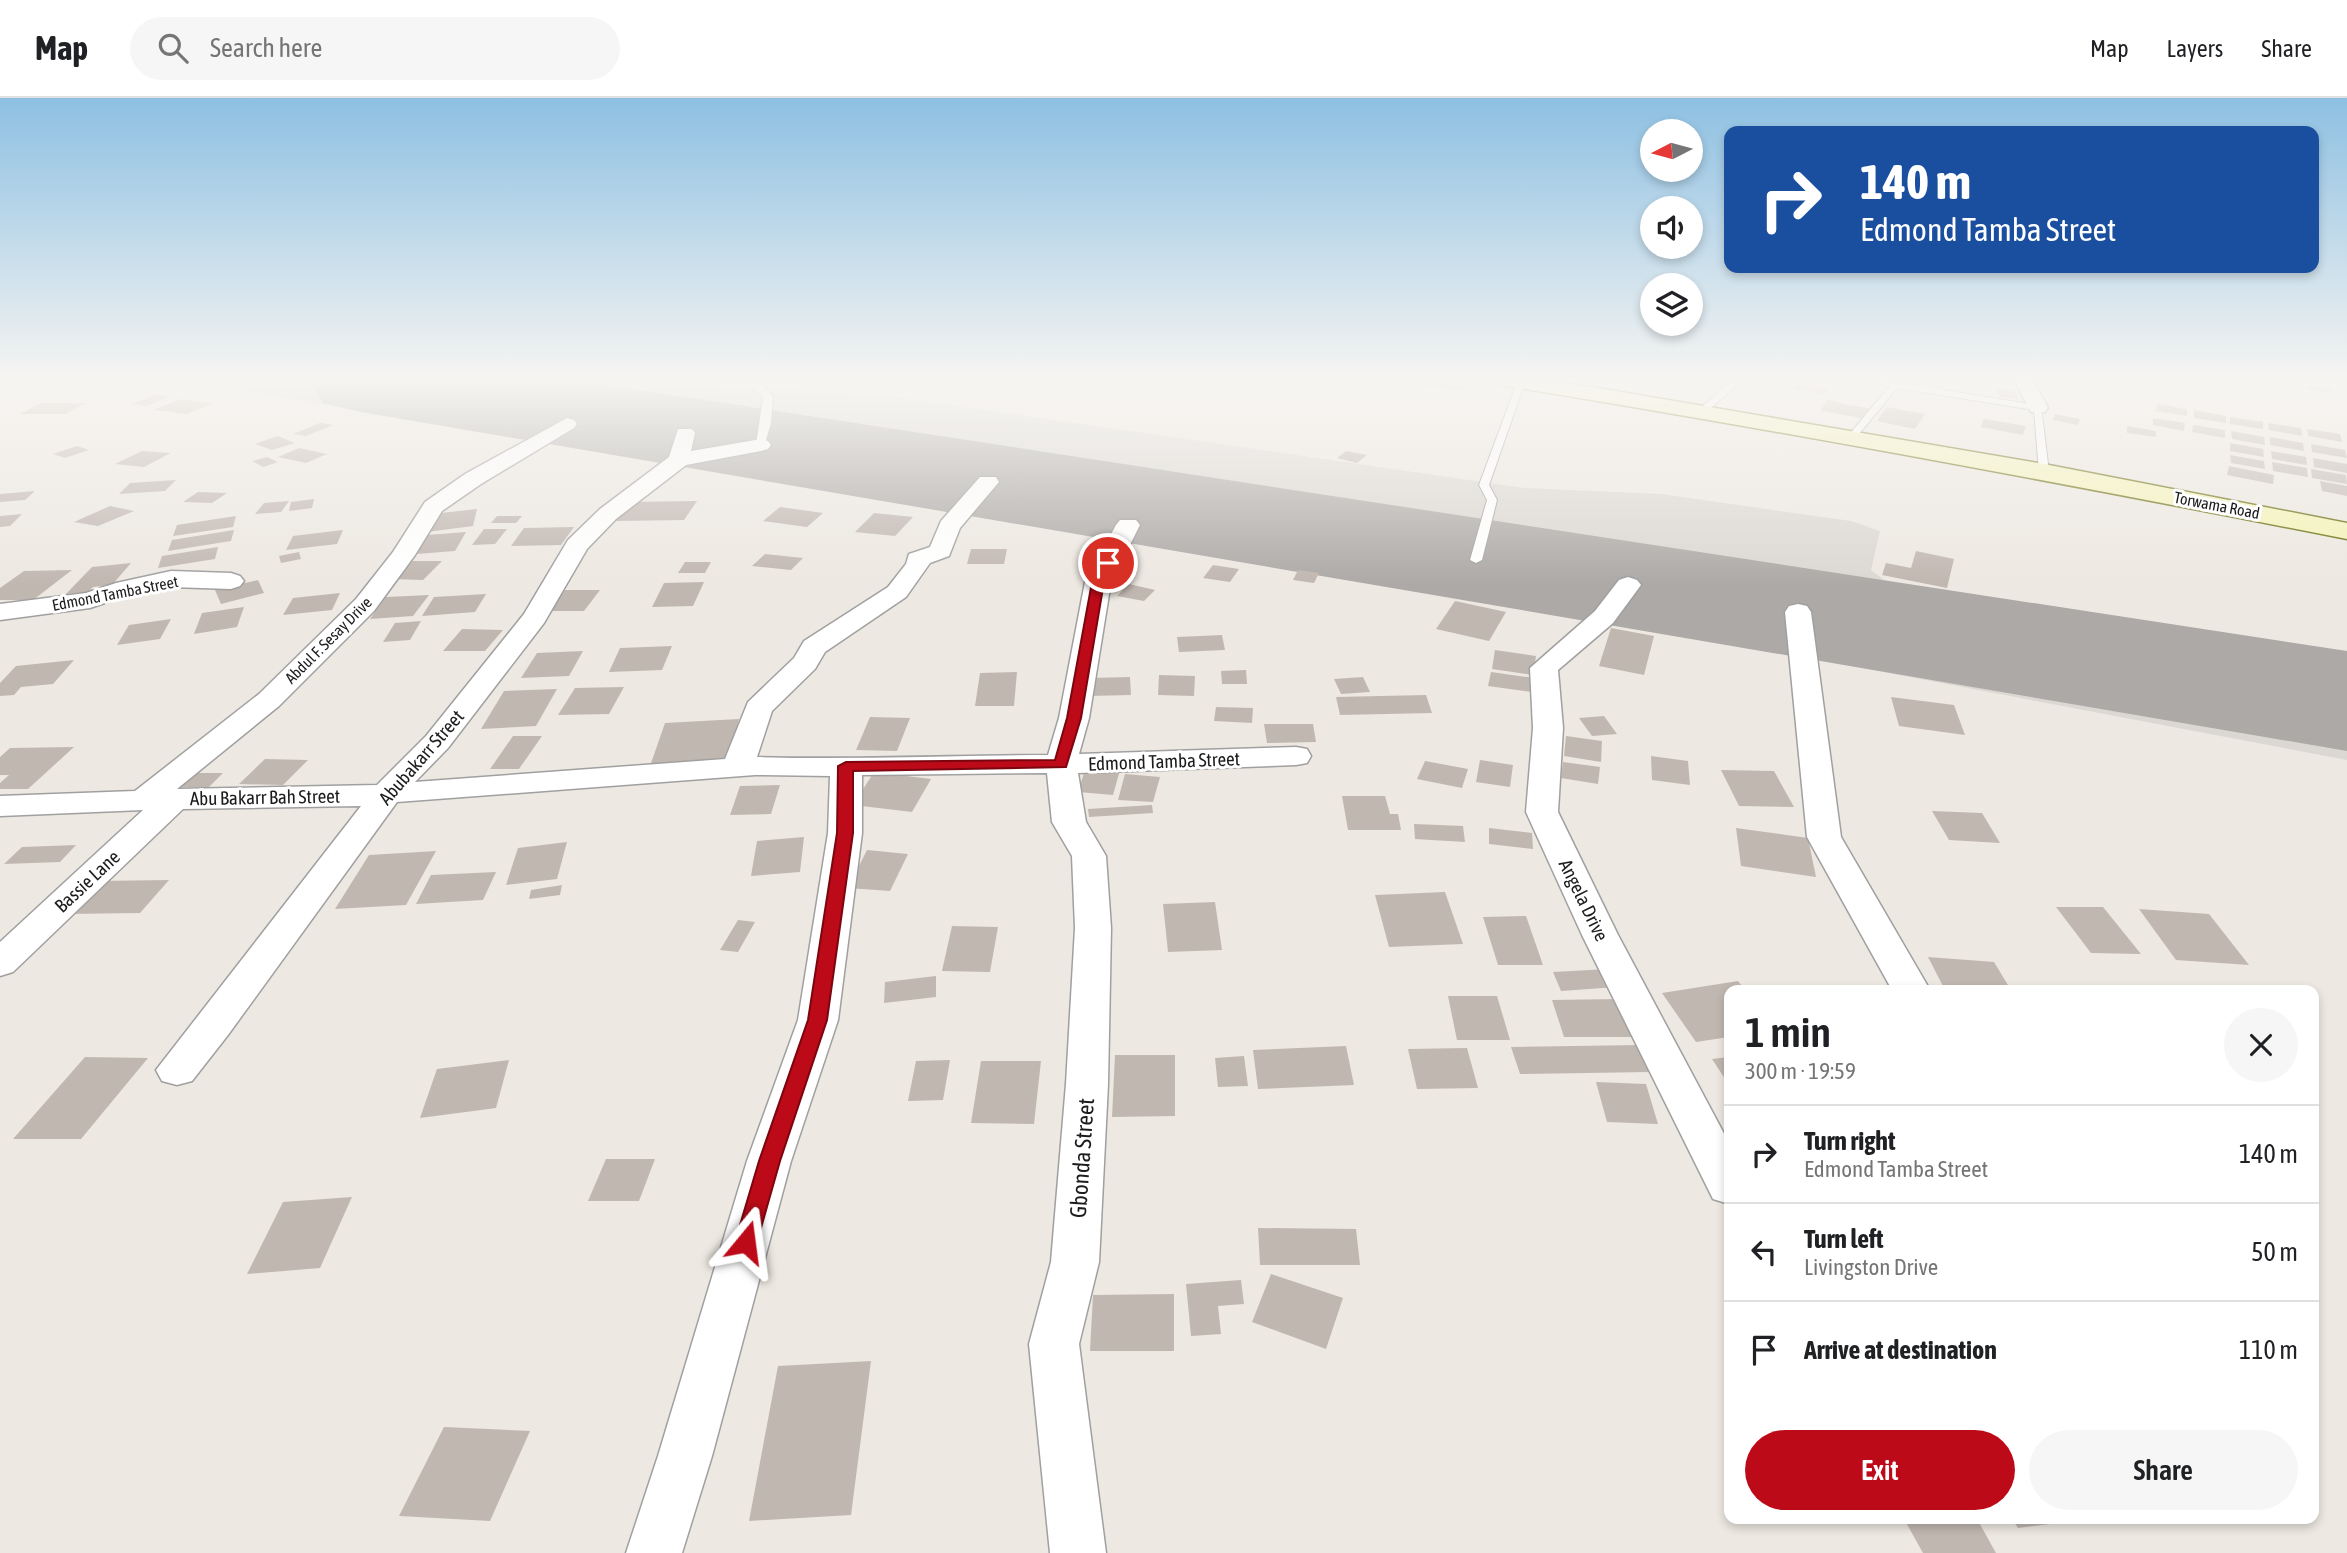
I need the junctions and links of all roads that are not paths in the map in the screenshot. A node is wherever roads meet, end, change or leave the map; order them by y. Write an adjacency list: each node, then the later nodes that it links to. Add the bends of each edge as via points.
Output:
1 (526, 448): 20 (street, Abdul F. Sesay Drive, via 433,507 365,605)
2 (681, 448): 19 (street, Abubakarr Street, via 577,545 535,617 437,742)
3 (1495, 448): 10 (lane, via 1484,485 1492,500)
4 (1906, 448): 6 (main road, Torwama Road)
5 (2042, 448): 6 (lane)
6 (2044, 472): 9 (main road, Torwama Road)
7 (988, 482): 18 (street, via 948,526 940,551 918,559 918,566 897,592 814,647 805,663 758,708)
8 (1128, 526): 16 (street, via 1098,582 1074,718)
9 (2347, 531)
10 (1476, 560)
11 (231, 581): 13 (street, Edmond Tamba Street, via 171,579 90,600)
12 (1628, 585): 25 (street, Angela Drive, via 1604,617 1544,668 1548,728 1542,812)
13 (0, 612)
14 (1798, 612): 23 (street, via 1824,838)
15 (1296, 756): 16 (street, Edmond Tamba Street)
16 (1061, 764): 17 (street, Edmond Tamba Street); 27 (street, Gbonda Street, via 1069,822 1089,856 1093,928 1075,1262 1054,1344)
17 (846, 766): 18 (street, Edmond Tamba Street); 26 (street, via 845,833 818,1020 769,1161)
18 (738, 767): 19 (street, Abu Bakarr Bah Street)
19 (388, 792): 20 (street, Abu Bakarr Bah Street); 24 (street, Abubakarr Street)
20 (159, 799): 21 (street, Abu Bakarr Bah Street); 22 (street, Bassie Lane)
21 (0, 806)
22 (0, 962)
23 (1908, 985)
24 (177, 1070)
25 (1724, 1176)
26 (654, 1553)
27 (1078, 1553)

